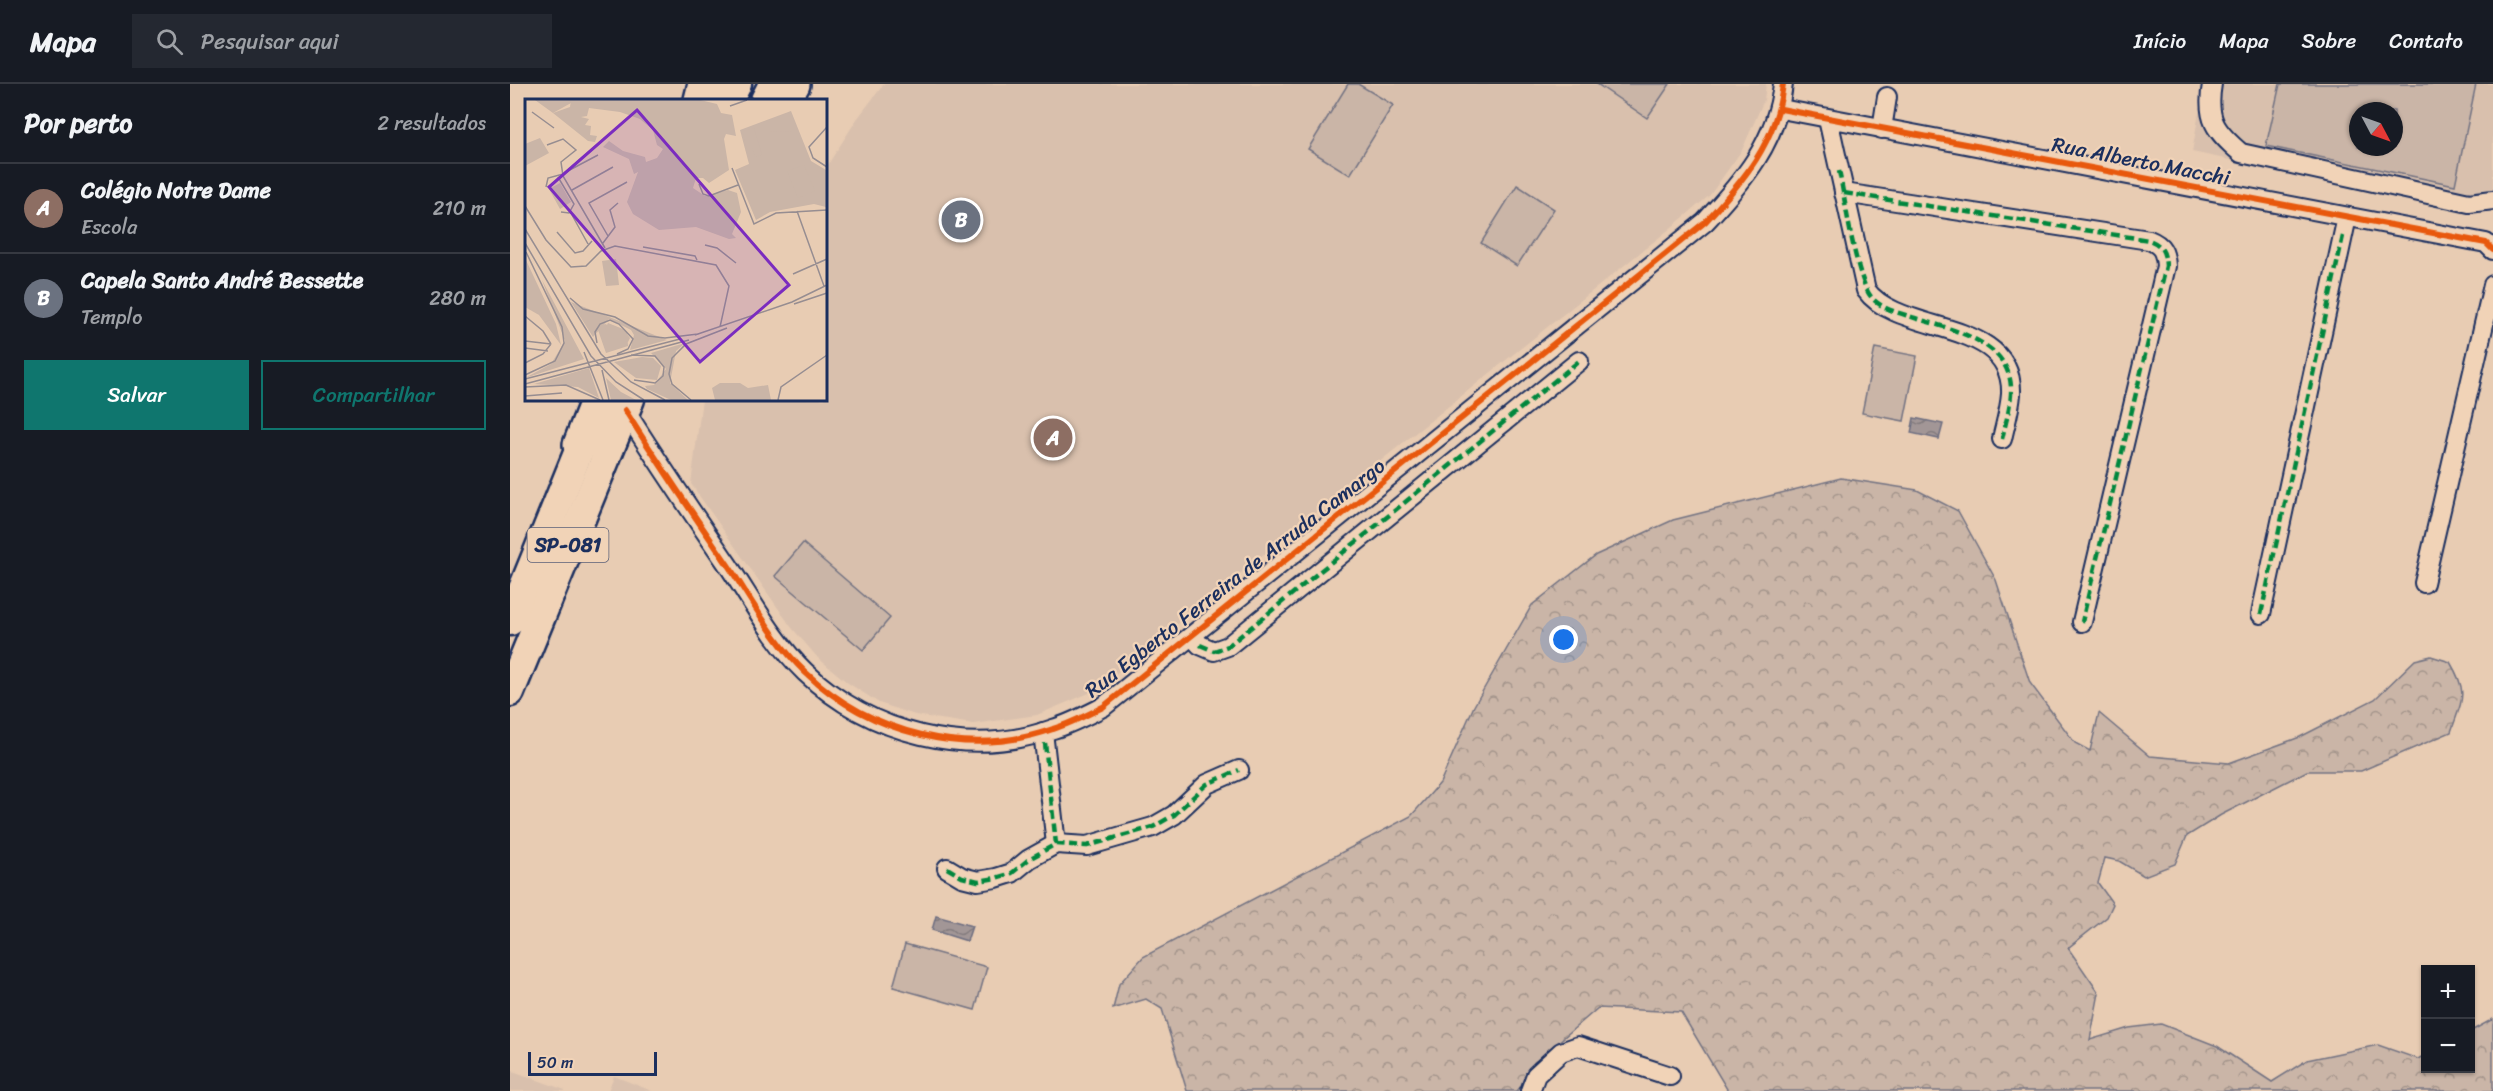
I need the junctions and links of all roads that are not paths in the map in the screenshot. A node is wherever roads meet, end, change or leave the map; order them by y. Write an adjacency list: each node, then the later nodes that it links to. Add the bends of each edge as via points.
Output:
1 (705, 84): 8 (highway)
2 (737, 84): 9 (main road)
3 (773, 84): 10 (main road)
4 (793, 84): 11 (highway)
5 (1784, 84): 12 (street, Rua Egberto Ferreira de Arruda Camargo)
6 (2212, 84): 16 (street, via 2213,119 2220,135 2241,153 2469,203)
7 (1887, 97): 14 (street)
8 (701, 99)
9 (730, 99)
10 (766, 99)
11 (784, 99)
12 (1780, 109): 13 (street, Rua Alberto Macchi); 28 (street, Rua Egberto Ferreira de Arruda Camargo, via 1766,143 1741,183 1705,222)
13 (1828, 119): 14 (street, Rua Alberto Macchi); 15 (street)
14 (1882, 129): 17 (street, Rua Alberto Macchi)
15 (1844, 193): 22 (street, via 1862,279 1872,298 1891,310 1978,339 1998,356 2010,381 2011,394); 27 (street, via 2149,240 2159,244 2166,254)
16 (2493, 200)
17 (2347, 217): 18 (street, Rua Alberto Macchi, via 2486,243); 25 (street)
18 (2493, 250)
19 (2493, 285): 24 (street)
20 (1579, 361): 28 (street, via 1228,646 1214,651)
21 (613, 402): 23 (highway); 29 (main road, SP-081); 30 (street, Rua Egberto Ferreira de Arruda Camargo, via 774,634 804,671 838,700 880,722 927,737 959,742 996,742)
22 (2002, 439)
23 (580, 445): 26 (main road, SP-081)
24 (2424, 583)
25 (2261, 614)
26 (510, 621)
27 (2082, 622)
28 (1192, 636): 30 (street, Rua Egberto Ferreira de Arruda Camargo, via 1103,707)
29 (510, 692)
30 (1043, 732): 32 (street)
31 (1239, 770): 32 (street, via 1207,784 1174,815 1153,827 1087,846)
32 (1056, 844): 33 (street, via 1012,873 996,878 962,878)
33 (947, 868)
34 (1670, 1076): 35 (street, via 1578,1046 1561,1052 1536,1075)
35 (1530, 1091)

